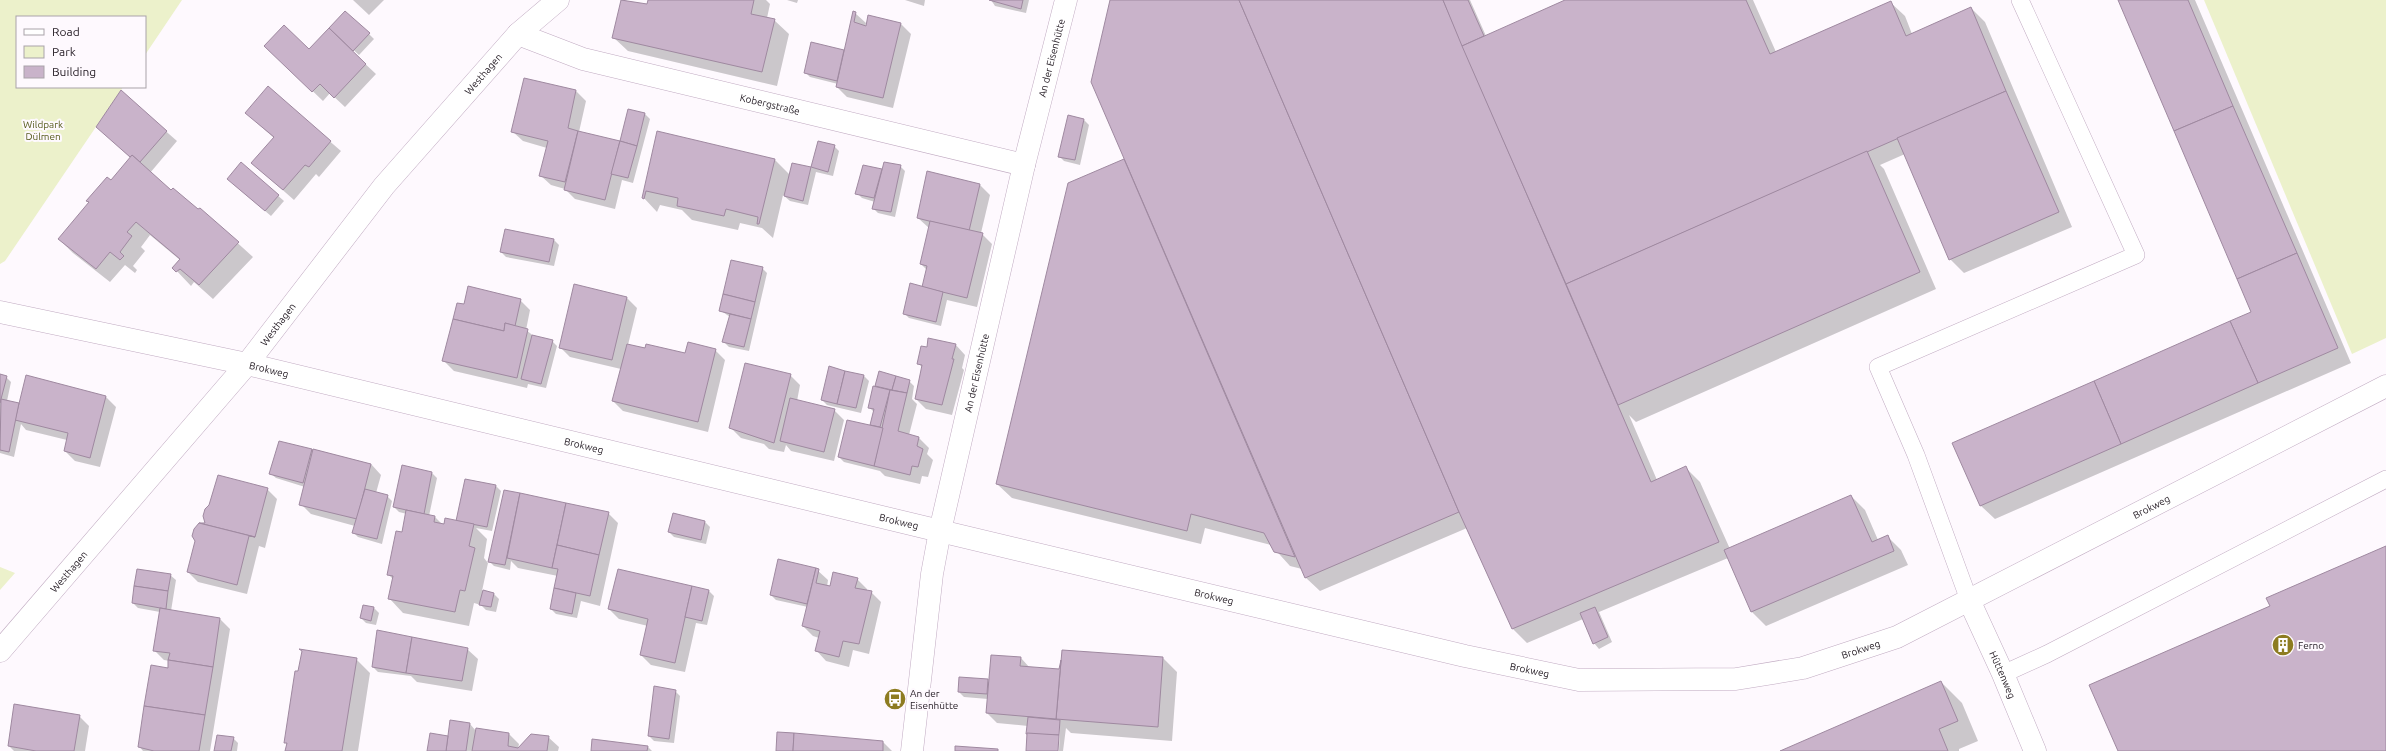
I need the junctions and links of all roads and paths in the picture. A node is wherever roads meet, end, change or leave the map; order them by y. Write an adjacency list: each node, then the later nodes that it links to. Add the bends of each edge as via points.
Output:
1 (558, 0): 4 (street, Westhagen)
2 (1066, 0): 5 (street, An der Eisenhütte)
3 (2020, 0): 11 (lane, via 2136,255 1878,366 1919,462)
4 (518, 34): 5 (street, Kobergstraße, via 583,59); 7 (street, Westhagen, via 384,186)
5 (1024, 165): 10 (street, An der Eisenhütte)
6 (0, 312): 7 (street, Brokweg)
7 (247, 364): 10 (street, Brokweg); 12 (street, Westhagen)
8 (2386, 386): 11 (street, Brokweg)
9 (2386, 479): 13 (lane, via 2047,654)
10 (940, 531): 11 (street, Brokweg, via 1465,656 1579,680 1736,679 1803,668 1897,637); 14 (street, An der Eisenhütte, via 932,574)
11 (1969, 600): 13 (street, Hüttenweg)
12 (0, 651)
13 (2003, 674): 15 (street, Hüttenweg)
14 (912, 751)
15 (2035, 751)

